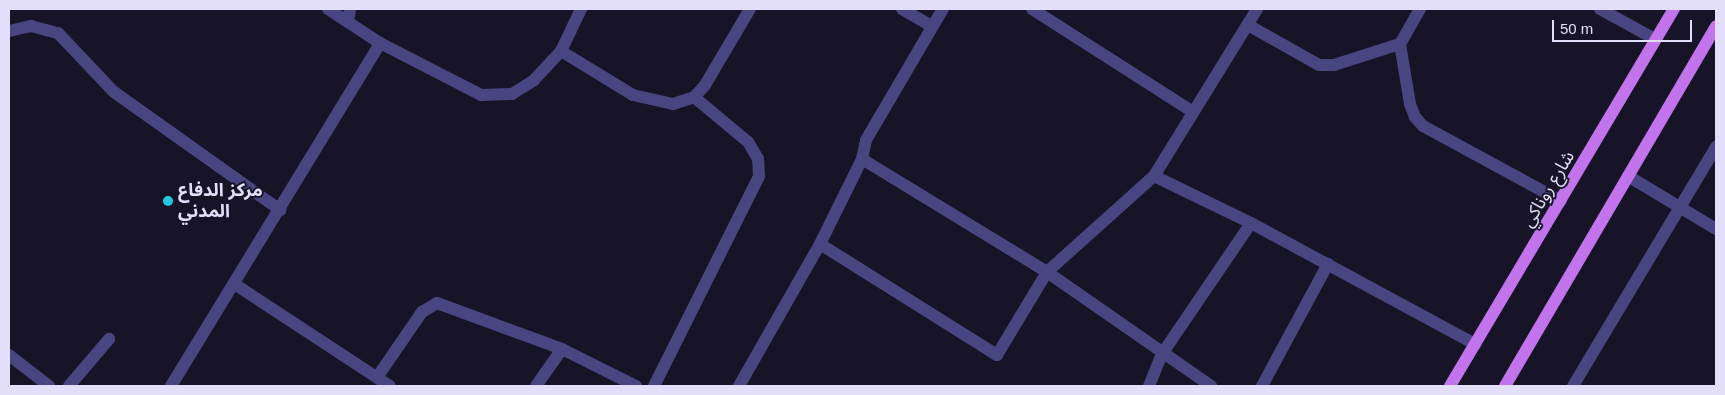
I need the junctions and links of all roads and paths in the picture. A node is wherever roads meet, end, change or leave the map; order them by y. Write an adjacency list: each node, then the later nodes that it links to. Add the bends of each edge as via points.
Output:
1 (328, 9): 12 (street)
2 (350, 9): 12 (street)
3 (581, 9): 20 (street)
4 (750, 9): 21 (street, via 705,85)
5 (902, 9): 14 (street)
6 (943, 9): 14 (street)
7 (1032, 9): 22 (street)
8 (1257, 9): 13 (street)
9 (1420, 9): 19 (street)
10 (1600, 9): 17 (street)
11 (1674, 9): 17 (main road, شارع روناكي)
12 (348, 22): 18 (street)
13 (1248, 25): 19 (street, via 1319,65 1334,65); 22 (street)
14 (932, 26): 24 (street, via 866,140)
15 (1716, 26): 26 (main road)
16 (9, 31): 29 (street, via 31,26 58,33 114,92)
17 (1655, 39): 27 (main road, شارع روناكي)
18 (380, 43): 20 (street, via 481,94 512,94 534,80); 29 (street)
19 (1400, 44): 27 (street, via 1410,104 1422,126)
20 (561, 51): 21 (street, via 633,95 673,104)
21 (694, 97): 48 (street, via 748,142 758,159 759,176)
22 (1193, 112): 25 (street)
23 (1716, 147): 28 (street)
24 (862, 159): 32 (street); 34 (street)
25 (1154, 176): 30 (street); 34 (street)
26 (1628, 176): 28 (street); 54 (main road)
27 (1561, 201): 37 (main road, شارع روناكي)
28 (1681, 208): 31 (street); 55 (street)
29 (280, 210): 35 (street)
30 (1251, 222): 33 (street); 40 (street)
31 (1716, 229)
32 (820, 244): 34 (street, via 997,355); 49 (street)
33 (1328, 264): 37 (street); 52 (street)
34 (1047, 272): 40 (street)
35 (236, 285): 41 (street); 44 (street)
36 (109, 339): 43 (street)
37 (1475, 344): 53 (main road, شارع روناكي)
38 (562, 350): 41 (street, via 437,303 422,312); 46 (street); 47 (street)
39 (9, 354): 42 (street)
40 (1162, 354): 50 (street); 51 (street)
41 (378, 376): 45 (street)
42 (50, 386)
43 (69, 386)
44 (171, 386)
45 (390, 386)
46 (536, 386)
47 (636, 386)
48 (654, 386)
49 (739, 386)
50 (1148, 386)
51 (1211, 386)
52 (1262, 386)
53 (1450, 386)
54 (1505, 386)
55 (1574, 386)

